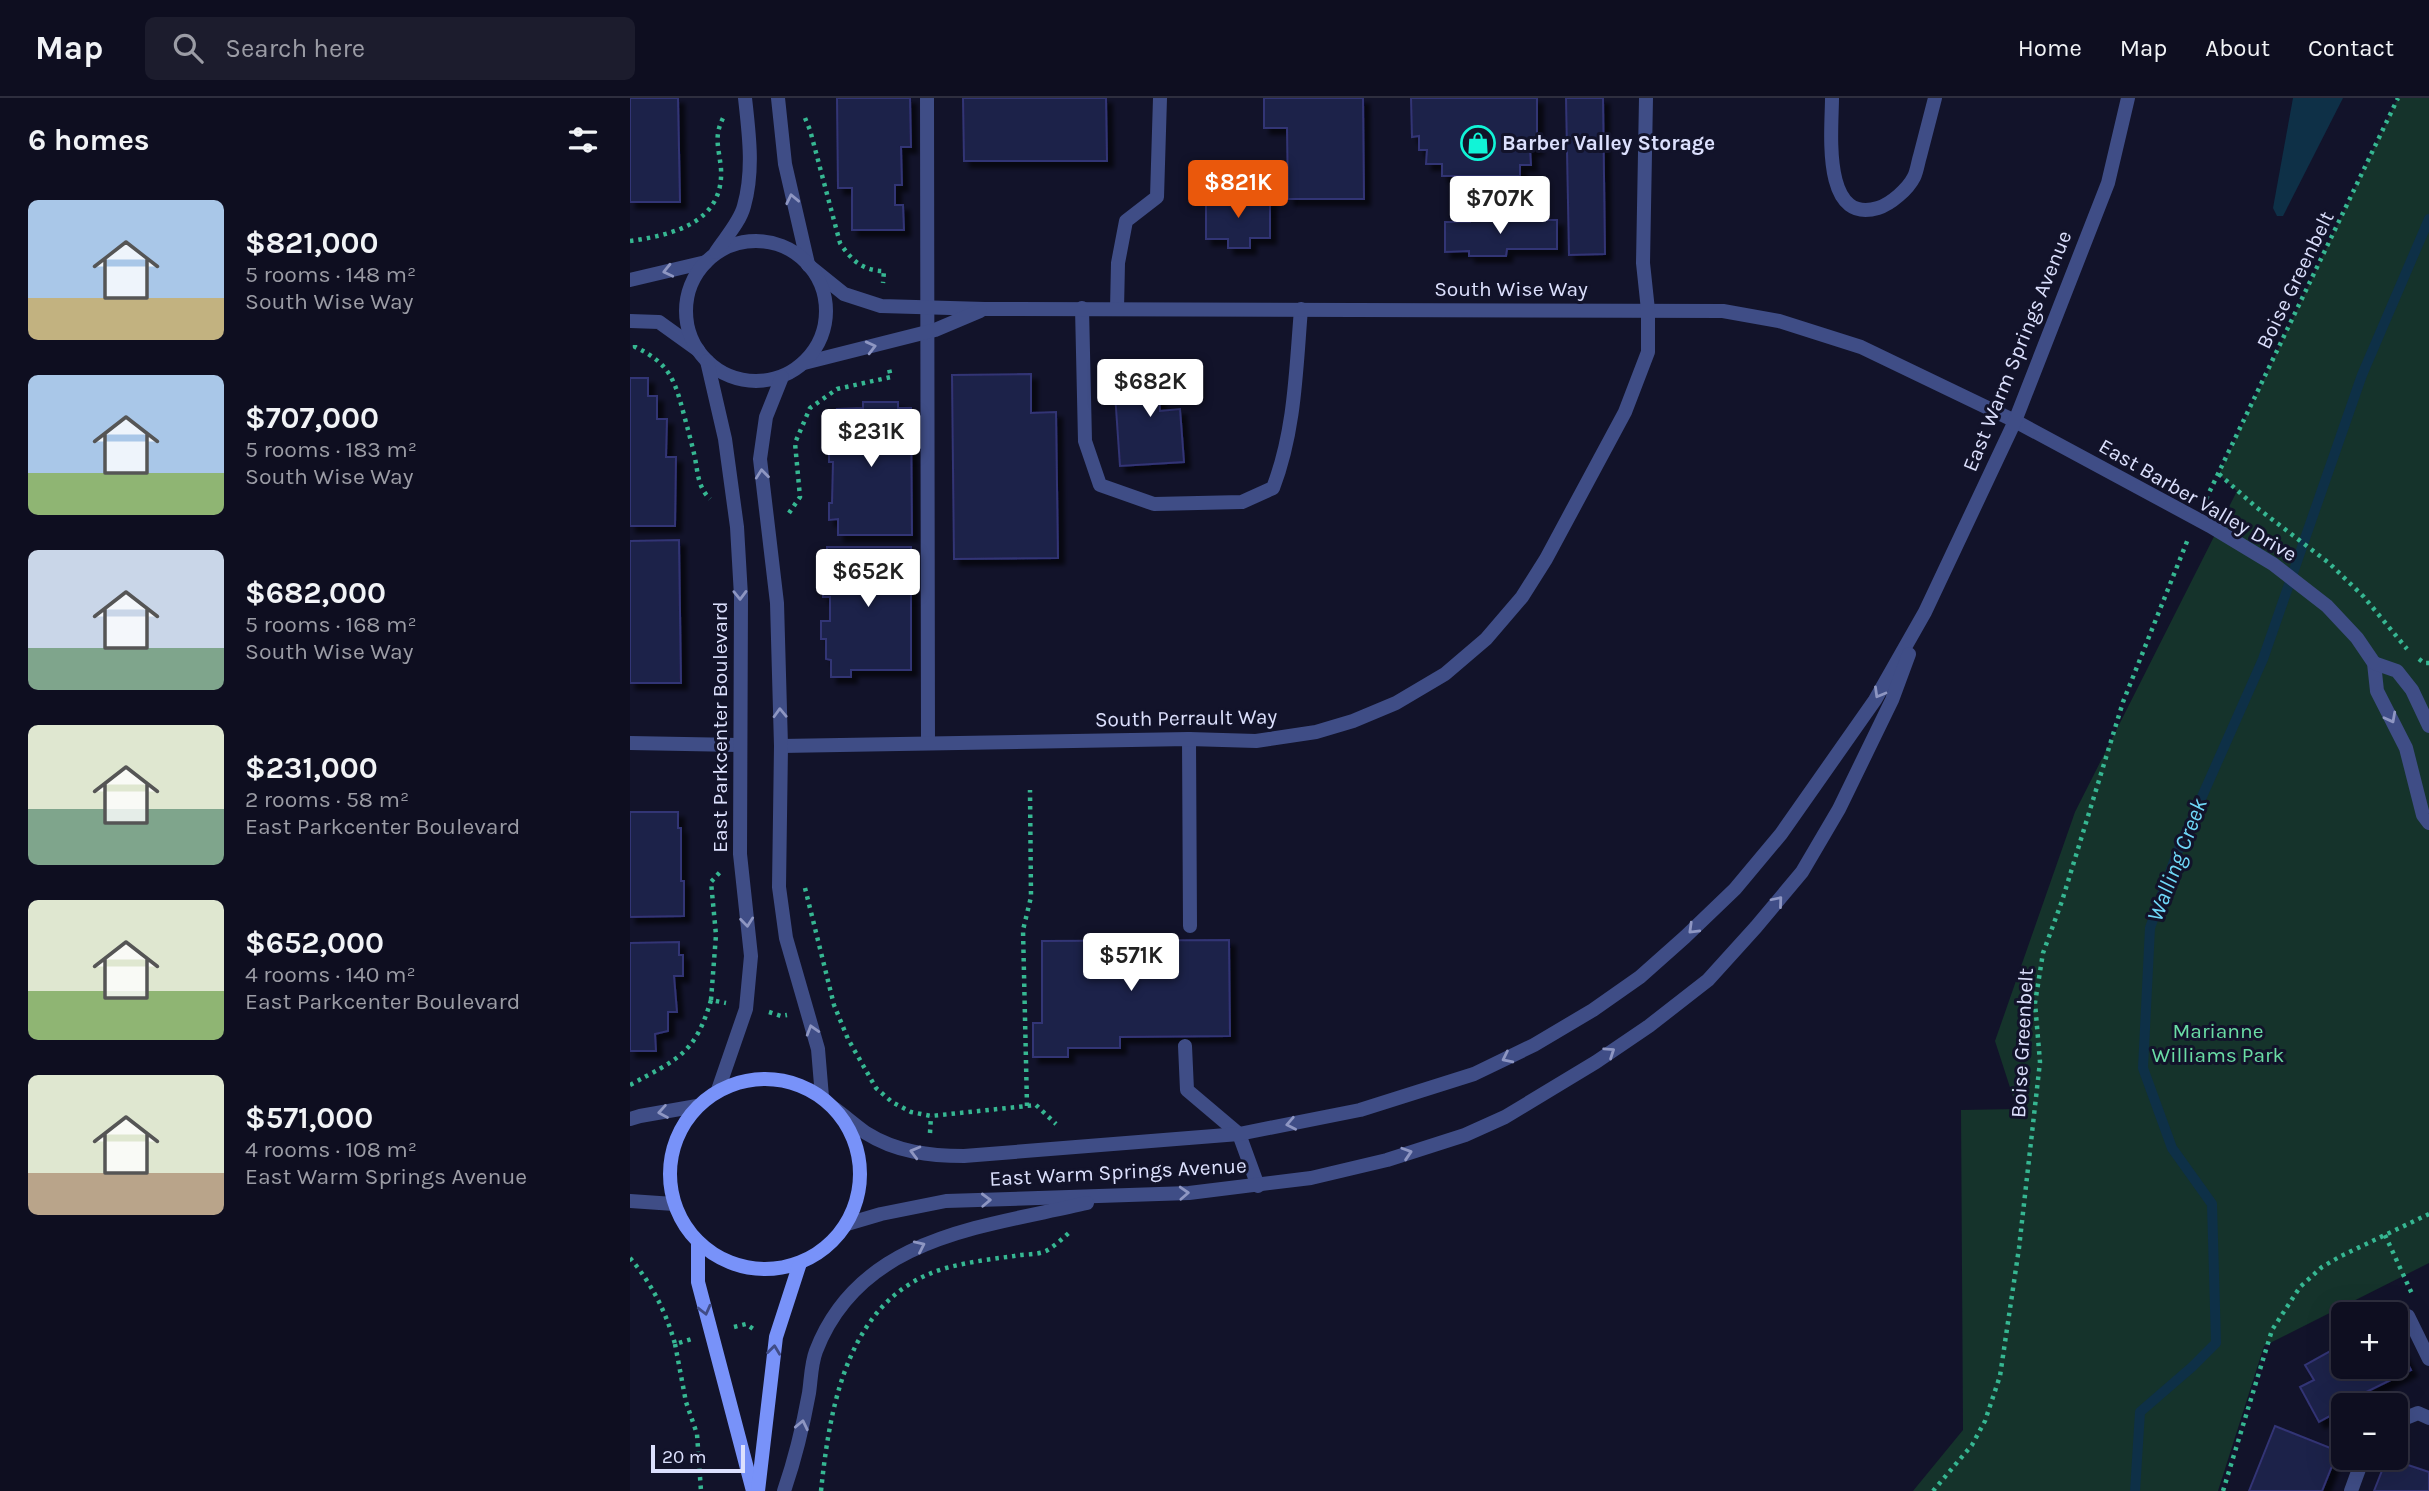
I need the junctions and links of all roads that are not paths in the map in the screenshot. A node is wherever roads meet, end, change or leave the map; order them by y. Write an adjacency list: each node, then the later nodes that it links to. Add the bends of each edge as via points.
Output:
1 (745, 98): 9 (street, via 750,173 744,208)
2 (778, 98): 10 (street, one-way to 2, via 785,164)
3 (927, 98): 12 (street)
4 (1160, 98): 15 (street, via 1157,197 1126,221 1118,263)
5 (1646, 98): 17 (street, South Perrault Way, via 1643,262)
6 (1832, 98): 7 (street, via 1835,182 1845,202 1859,209 1877,208 1898,196 1914,178)
7 (1935, 98)
8 (2128, 98): 23 (street, East Warm Springs Avenue, via 2108,183)
9 (711, 258): 10 (street, via 731,246 766,242 790,251); 11 (street, one-way to 11); 20 (street, via 690,288 686,309 689,331)
10 (808, 265): 12 (street, South Wise Way, via 844,294 881,306); 21 (street, via 819,280 826,314 816,349)
11 (630, 280)
12 (927, 307): 14 (street, South Wise Way); 19 (street)
13 (1082, 308): 14 (street, South Wise Way); 15 (street, South Wise Way); 16 (street, via 1085,441 1100,485 1154,504 1242,502 1273,488 1291,415)
14 (985, 309): 19 (street, South Wise Way)
15 (1117, 309): 16 (street, South Wise Way)
16 (1301, 309): 17 (street, South Wise Way)
17 (1648, 310): 23 (street, South Wise Way, via 1723,311 1790,325 1861,347); 27 (street, South Perrault Way, via 1648,352 1625,412 1546,559 1522,597 1486,639 1445,674 1396,703 1353,721 1256,741)
18 (630, 321): 20 (street, via 659,322)
19 (927, 331): 21 (street, South Wise Way, one-way to 19); 29 (street)
20 (703, 356): 22 (street, via 728,376 746,381); 30 (street, East Parkcenter Boulevard, one-way to 30, via 727,448 737,527)
21 (804, 363): 22 (street)
22 (782, 377): 31 (street, one-way to 22, via 776,603 760,459 766,418)
23 (2015, 421): 24 (street, East Warm Springs Avenue); 25 (street, East Barber Valley Drive, via 2273,564 2342,622)
24 (1925, 612): 40 (street, East Warm Springs Avenue, one-way to 40, via 1875,700 1781,834 1735,889 1640,977 1534,1045 1474,1074 1360,1110); 41 (street, East Warm Springs Avenue, one-way to 24, via 1387,1160 1465,1135 1607,1055 1708,980 1802,872 1839,809 1892,700)
25 (2374, 663): 26 (street, East Barber Valley Drive, via 2397,671); 32 (street, East Barber Valley Drive, one-way to 32, via 2377,691 2406,748 2423,816)
26 (2429, 726)
27 (1189, 740): 29 (street, South Perrault Way); 33 (street)
28 (630, 743): 30 (street)
29 (928, 743): 31 (street, South Perrault Way)
30 (739, 746): 35 (street, East Parkcenter Boulevard, one-way to 35, via 740,854 751,956 746,1009)
31 (781, 746): 36 (street, one-way to 31, via 818,1049 786,938 779,887)
32 (2429, 823)
33 (1190, 926)
34 (1185, 1046): 40 (street, via 1187,1090)
35 (718, 1090): 36 (main road, via 743,1080 771,1078 798,1084); 37 (main road)
36 (822, 1097): 38 (main road)
37 (697, 1106): 39 (street, one-way to 39); 44 (main road, via 681,1127 671,1152)
38 (835, 1109): 40 (street, East Warm Springs Avenue, one-way to 38, via 929,1156 868,1134); 45 (main road, via 852,1135 860,1165 858,1196)
39 (630, 1119)
40 (1240, 1134): 41 (street)
41 (1258, 1186): 42 (street, East Warm Springs Avenue, one-way to 41)
42 (1116, 1196): 45 (street, East Warm Springs Avenue, one-way to 42, via 946,1201); 54 (street, one-way to 42, via 815,1353 831,1322 864,1281 886,1264 936,1239)
43 (630, 1201): 44 (street)
44 (674, 1204): 46 (main road)
45 (847, 1224): 47 (main road, via 827,1247)
46 (698, 1242): 47 (main road, via 720,1258 746,1268); 53 (main road, one-way to 53, via 698,1282)
47 (800, 1263): 53 (main road, one-way to 47, via 776,1337)
48 (2408, 1316): 49 (street)
49 (2429, 1359)
50 (2408, 1417): 51 (street, via 2418,1413)
51 (2429, 1418)
52 (2359, 1470): 55 (street)
53 (756, 1491)
54 (784, 1491)
55 (2351, 1491)

